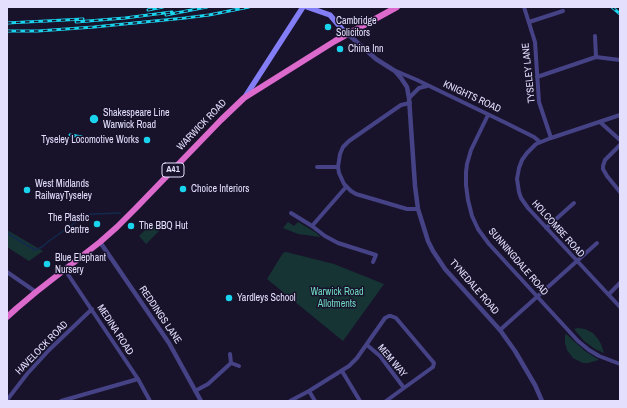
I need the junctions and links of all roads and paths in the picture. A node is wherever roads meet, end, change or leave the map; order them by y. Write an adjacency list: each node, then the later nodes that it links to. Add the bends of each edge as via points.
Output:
1 (303, 7): 12 (main road)
2 (307, 7): 7 (main road, via 330,16)
3 (397, 7): 7 (highway, WARWICK ROAD / A41)
4 (524, 7): 6 (street, TYSELEY LANE)
5 (563, 11): 6 (street)
6 (529, 22): 13 (street, TYSELEY LANE, via 535,42)
7 (347, 35): 11 (street, KNIGHTS ROAD); 15 (highway, WARWICK ROAD / A41)
8 (595, 36): 9 (street)
9 (596, 57): 10 (street); 13 (street)
10 (620, 60)
11 (395, 71): 14 (street, KNIGHTS ROAD); 17 (street, KNIGHTS ROAD, via 407,88)
12 (261, 72): 15 (main road); 16 (main road)
13 (538, 77): 21 (street, TYSELEY LANE, via 539,102)
14 (427, 86): 17 (street, via 419,88); 18 (street, KNIGHTS ROAD)
15 (261, 87): 16 (highway, WARWICK ROAD / A41)
16 (244, 98): 34 (highway, WARWICK ROAD / A41)
17 (409, 100): 26 (street, via 349,141 340,154); 30 (street, TYNEDALE ROAD)
18 (488, 115): 23 (street, KNIGHTS ROAD, via 529,134); 43 (street, SUNNINGDALE ROAD, via 467,164 470,208 484,238)
19 (620, 115): 20 (street, HOLCOMBE ROAD)
20 (600, 122): 21 (street, HOLCOMBE ROAD); 22 (street)
21 (550, 138): 23 (street, HOLCOMBE ROAD)
22 (620, 140)
23 (540, 142): 33 (street, HOLCOMBE ROAD, via 522,160 518,188 521,198)
24 (620, 145): 28 (street, via 605,160 603,169)
25 (317, 167): 26 (street)
26 (338, 167): 27 (street)
27 (346, 187): 30 (street, via 356,194 408,209); 32 (street)
28 (620, 192)
29 (574, 203): 33 (street)
30 (418, 209): 47 (street, TYNEDALE ROAD, via 428,241 445,269)
31 (291, 213): 32 (street)
32 (312, 226): 37 (street, via 338,243 376,255)
33 (546, 228): 36 (street, HOLCOMBE ROAD)
34 (100, 242): 38 (highway, WARWICK ROAD / A41); 56 (street, REDDINGS LANE, via 169,343)
35 (597, 243): 36 (street)
36 (577, 261): 42 (street, HOLCOMBE ROAD); 43 (street)
37 (373, 262)
38 (65, 270): 41 (highway, WARWICK ROAD / A41); 45 (street, MEDINA ROAD)
39 (7, 272): 41 (street)
40 (620, 283): 42 (street)
41 (36, 292): 46 (highway, WARWICK ROAD / A41)
42 (608, 294): 44 (street, HOLCOMBE ROAD)
43 (537, 297): 47 (street); 51 (street, SUNNINGDALE ROAD, via 583,346)
44 (620, 307)
45 (92, 309): 54 (street, MEDINA ROAD); 58 (street, HAVELOCK ROAD, via 49,350)
46 (7, 317)
47 (500, 330): 66 (street, TYNEDALE ROAD, via 515,351)
48 (367, 345): 53 (street); 55 (street, MEM WAY, via 380,356); 55 (street, via 386,318 396,318 434,363 433,367)
49 (230, 354): 50 (street)
50 (231, 363): 52 (street); 56 (street, via 208,384)
51 (620, 364)
52 (239, 366)
53 (342, 371): 57 (street); 64 (street)
54 (138, 379): 59 (street); 60 (street, MEDINA ROAD)
55 (404, 388): 65 (street)
56 (195, 390): 61 (street, REDDINGS LANE)
57 (309, 391): 62 (street); 63 (street)
58 (7, 400)
59 (62, 401)
60 (150, 401)
61 (201, 401)
62 (290, 401)
63 (315, 401)
64 (360, 401)
65 (386, 401)
66 (542, 401)

